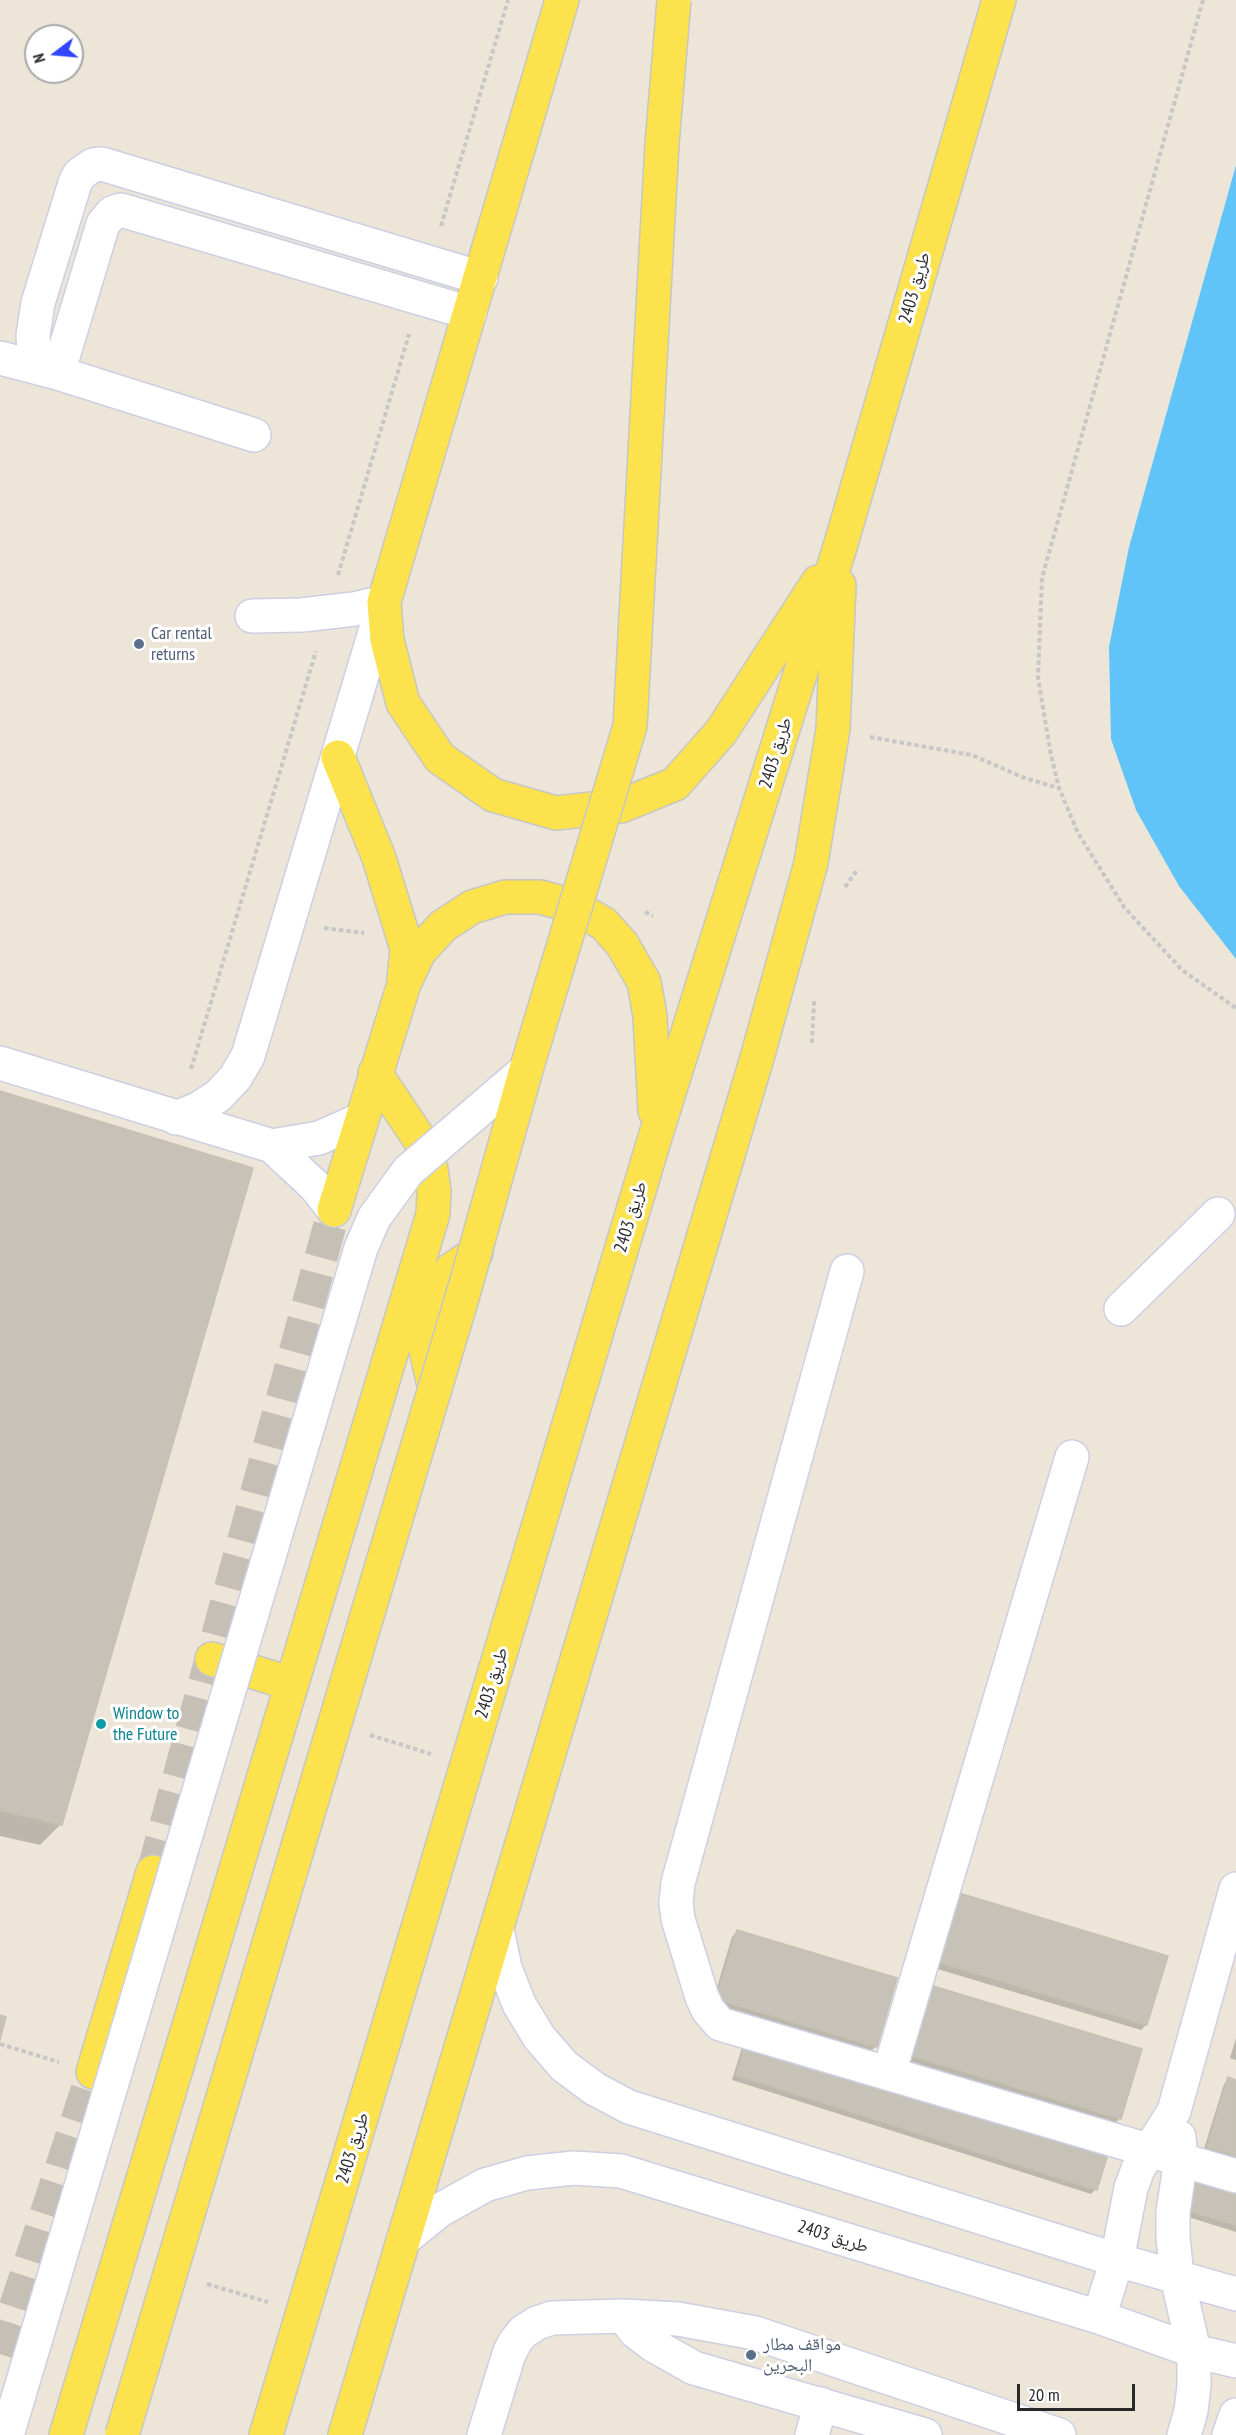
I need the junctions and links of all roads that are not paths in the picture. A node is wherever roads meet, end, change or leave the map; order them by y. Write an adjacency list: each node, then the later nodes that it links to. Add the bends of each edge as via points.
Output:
1 (562, 0): 4 (main road)
2 (674, 0): 15 (main road, bridge, via 661,156 630,726)
3 (999, 0): 9 (main road, طريق 2403)
4 (481, 278): 5 (main road); 7 (lane, via 93,165 75,183 38,303 34,352)
5 (470, 313): 7 (lane, via 121,210 112,213 103,224); 10 (main road)
6 (0, 358): 7 (lane)
7 (49, 370): 8 (lane)
8 (255, 435)
9 (840, 547): 10 (main road, via 721,732 675,784 621,806 556,813 493,795 440,758 403,704 387,640); 19 (main road, طريق 2403); 30 (main road, via 833,729 811,863)
10 (384, 602): 11 (lane, via 302,615); 12 (lane)
11 (252, 616)
12 (338, 757): 13 (main road, via 379,858 407,949); 17 (lane, via 248,1056 218,1096 198,1110)
13 (404, 984): 16 (main road); 19 (main road, via 419,952 442,926 472,907 505,897 540,897 574,906 604,924 622,944 644,982 650,1016)
14 (0, 1064): 17 (lane)
15 (526, 1070): 47 (lane, bridge, via 408,1171 374,1218 361,1248); 49 (main road, bridge, via 476,1252)
16 (375, 1074): 18 (main road); 27 (main road, via 422,1143 431,1169 433,1214)
17 (176, 1118): 20 (lane)
18 (362, 1119): 20 (lane, via 319,1138); 21 (main road)
19 (656, 1134): 50 (main road, طريق 2403)
20 (272, 1146): 21 (lane, via 315,1186)
21 (334, 1210)
22 (1218, 1214): 24 (lane)
23 (847, 1271): 32 (lane, via 678,1883 676,1903 702,1997 720,2024)
24 (1121, 1309)
25 (1072, 1457): 32 (lane)
26 (212, 1659): 27 (main road)
27 (292, 1684): 48 (main road)
28 (153, 1872): 31 (main road)
29 (1236, 1889): 33 (lane)
30 (497, 1930): 37 (main road); 38 (lane, via 505,1968 525,2016 564,2066 595,2089 629,2107)
31 (93, 2072)
32 (889, 2073): 34 (lane)
33 (1174, 2111): 34 (lane); 35 (lane)
34 (1150, 2149): 35 (lane); 38 (lane, via 1131,2188)
35 (1181, 2159): 36 (lane); 39 (lane, via 1173,2212)
36 (1236, 2176)
37 (403, 2240): 42 (lane, طريق 2403, via 440,2210 485,2185 526,2173 574,2168 621,2171); 51 (main road)
38 (1117, 2260): 39 (lane); 42 (lane)
39 (1178, 2277): 40 (lane); 43 (lane)
40 (1236, 2294)
41 (623, 2316): 46 (lane, via 652,2345 694,2368); 52 (lane, via 552,2318 524,2332 509,2354); 54 (lane, via 678,2319 755,2333)
42 (1099, 2317): 43 (lane, طريق 2403)
43 (1194, 2351): 44 (lane, طريق 2403); 55 (lane, via 1194,2386)
44 (1236, 2361)
45 (1236, 2415): 56 (lane)
46 (816, 2420): 53 (lane)
47 (7, 2435)
48 (66, 2435)
49 (122, 2435)
50 (266, 2435)
51 (345, 2435)
52 (484, 2435)
53 (925, 2435)
54 (1059, 2435)
55 (1184, 2435)
56 (1229, 2435)

